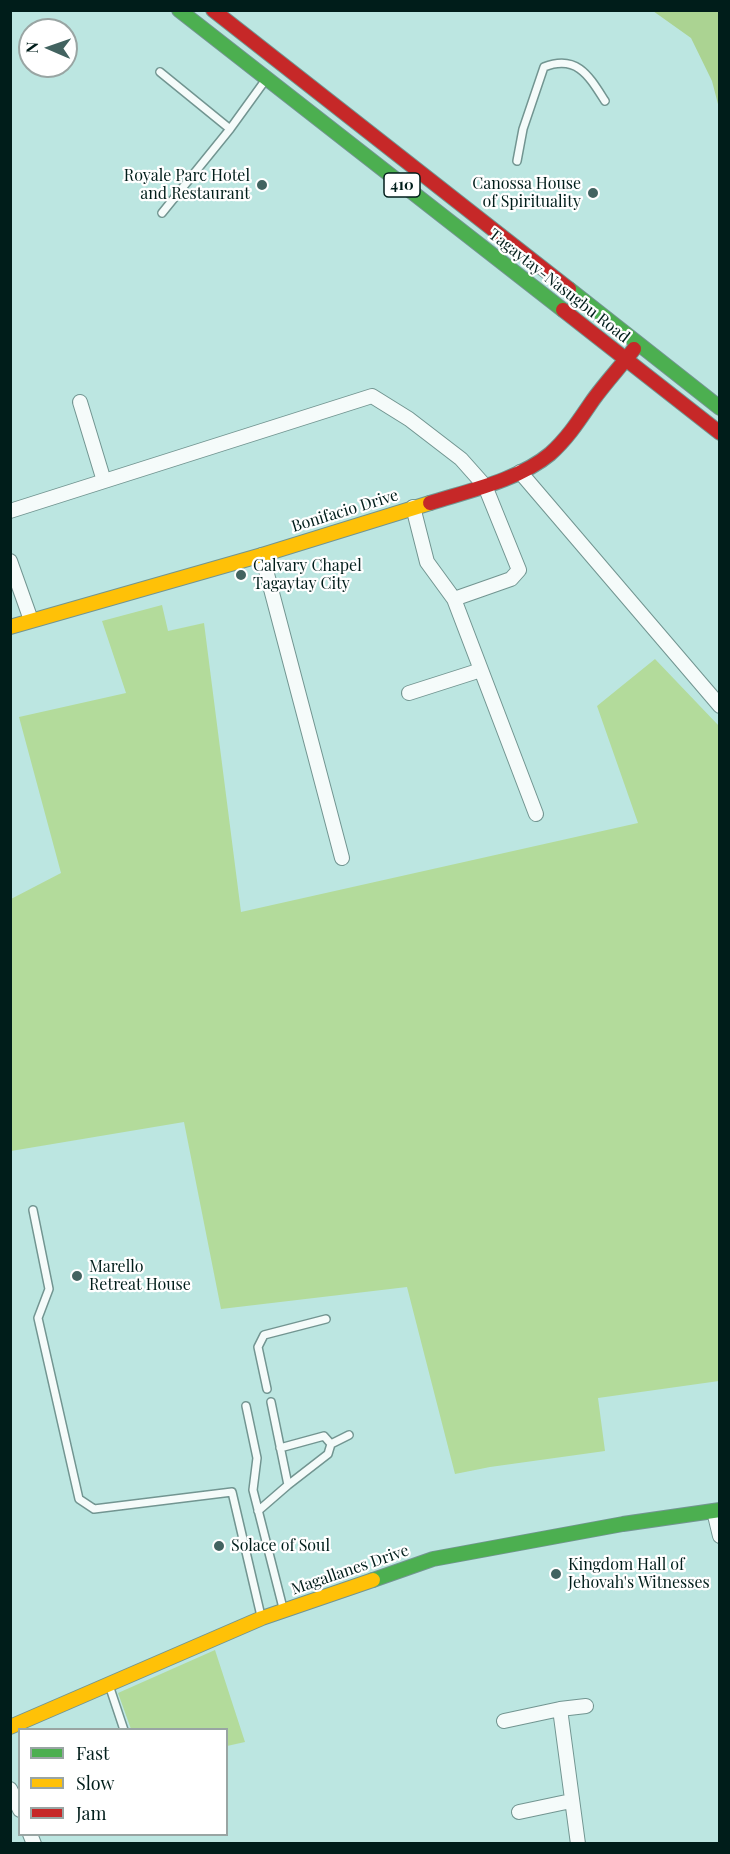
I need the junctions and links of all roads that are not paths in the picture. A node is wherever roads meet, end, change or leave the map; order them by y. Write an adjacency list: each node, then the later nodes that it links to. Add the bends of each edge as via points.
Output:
1 (178, 10): 4 (street, Tagaytay-Nasugbu Road / 410)
2 (213, 10): 9 (street, Tagaytay-Nasugbu Road / 410)
3 (160, 72): 6 (lane)
4 (266, 80): 6 (lane); 10 (street, Tagaytay-Nasugbu Road / 410)
5 (605, 101): 7 (lane, via 589,75 572,63 544,67 523,129)
6 (230, 129): 8 (lane)
7 (517, 161)
8 (162, 213)
9 (637, 345): 10 (street, Bonifacio Drive); 12 (street, Tagaytay-Nasugbu Road / 410)
10 (625, 359): 13 (street, Tagaytay-Nasugbu Road / 410); 14 (street, Bonifacio Drive, via 572,432 549,455)
11 (80, 402): 15 (street)
12 (720, 408)
13 (720, 433)
14 (520, 472): 16 (street, Bonifacio Drive); 26 (street)
15 (104, 481): 16 (street, via 372,396 460,459); 18 (street)
16 (484, 486): 17 (street, Bonifacio Drive); 21 (street, via 519,570 512,579)
17 (413, 507): 19 (street, Bonifacio Drive); 21 (street, via 426,562)
18 (10, 511)
19 (262, 555): 22 (street, Bonifacio Drive); 28 (street)
20 (10, 561): 22 (street)
21 (454, 600): 24 (street)
22 (31, 620): 23 (street, Bonifacio Drive)
23 (10, 627)
24 (481, 670): 25 (street); 27 (street)
25 (409, 693)
26 (720, 706)
27 (536, 814)
28 (342, 858)
29 (33, 1210): 42 (lane, via 49,1289 38,1318 79,1499 94,1509 232,1492)
30 (326, 1319): 31 (lane, via 264,1335 258,1347)
31 (267, 1389)
32 (271, 1402): 36 (lane)
33 (246, 1406): 38 (lane, via 257,1458 253,1490)
34 (350, 1435): 35 (lane)
35 (331, 1444): 36 (lane, via 324,1436); 37 (lane, via 328,1454)
36 (280, 1449): 37 (lane)
37 (288, 1485): 38 (lane)
38 (258, 1511): 41 (lane)
39 (717, 1511): 40 (street); 41 (street, Magallanes Drive, via 602,1527 433,1559)
40 (720, 1536)
41 (284, 1610): 42 (street, Magallanes Drive)
42 (262, 1618): 43 (street, Magallanes Drive)
43 (109, 1685): 47 (street, Magallanes Drive); 48 (lane)
44 (586, 1706): 45 (street)
45 (560, 1709): 46 (street); 50 (street)
46 (504, 1721)
47 (10, 1727)
48 (123, 1728)
49 (10, 1789): 51 (street)
50 (571, 1801): 52 (street); 53 (street)
51 (18, 1806)
52 (519, 1812)
53 (579, 1844)

